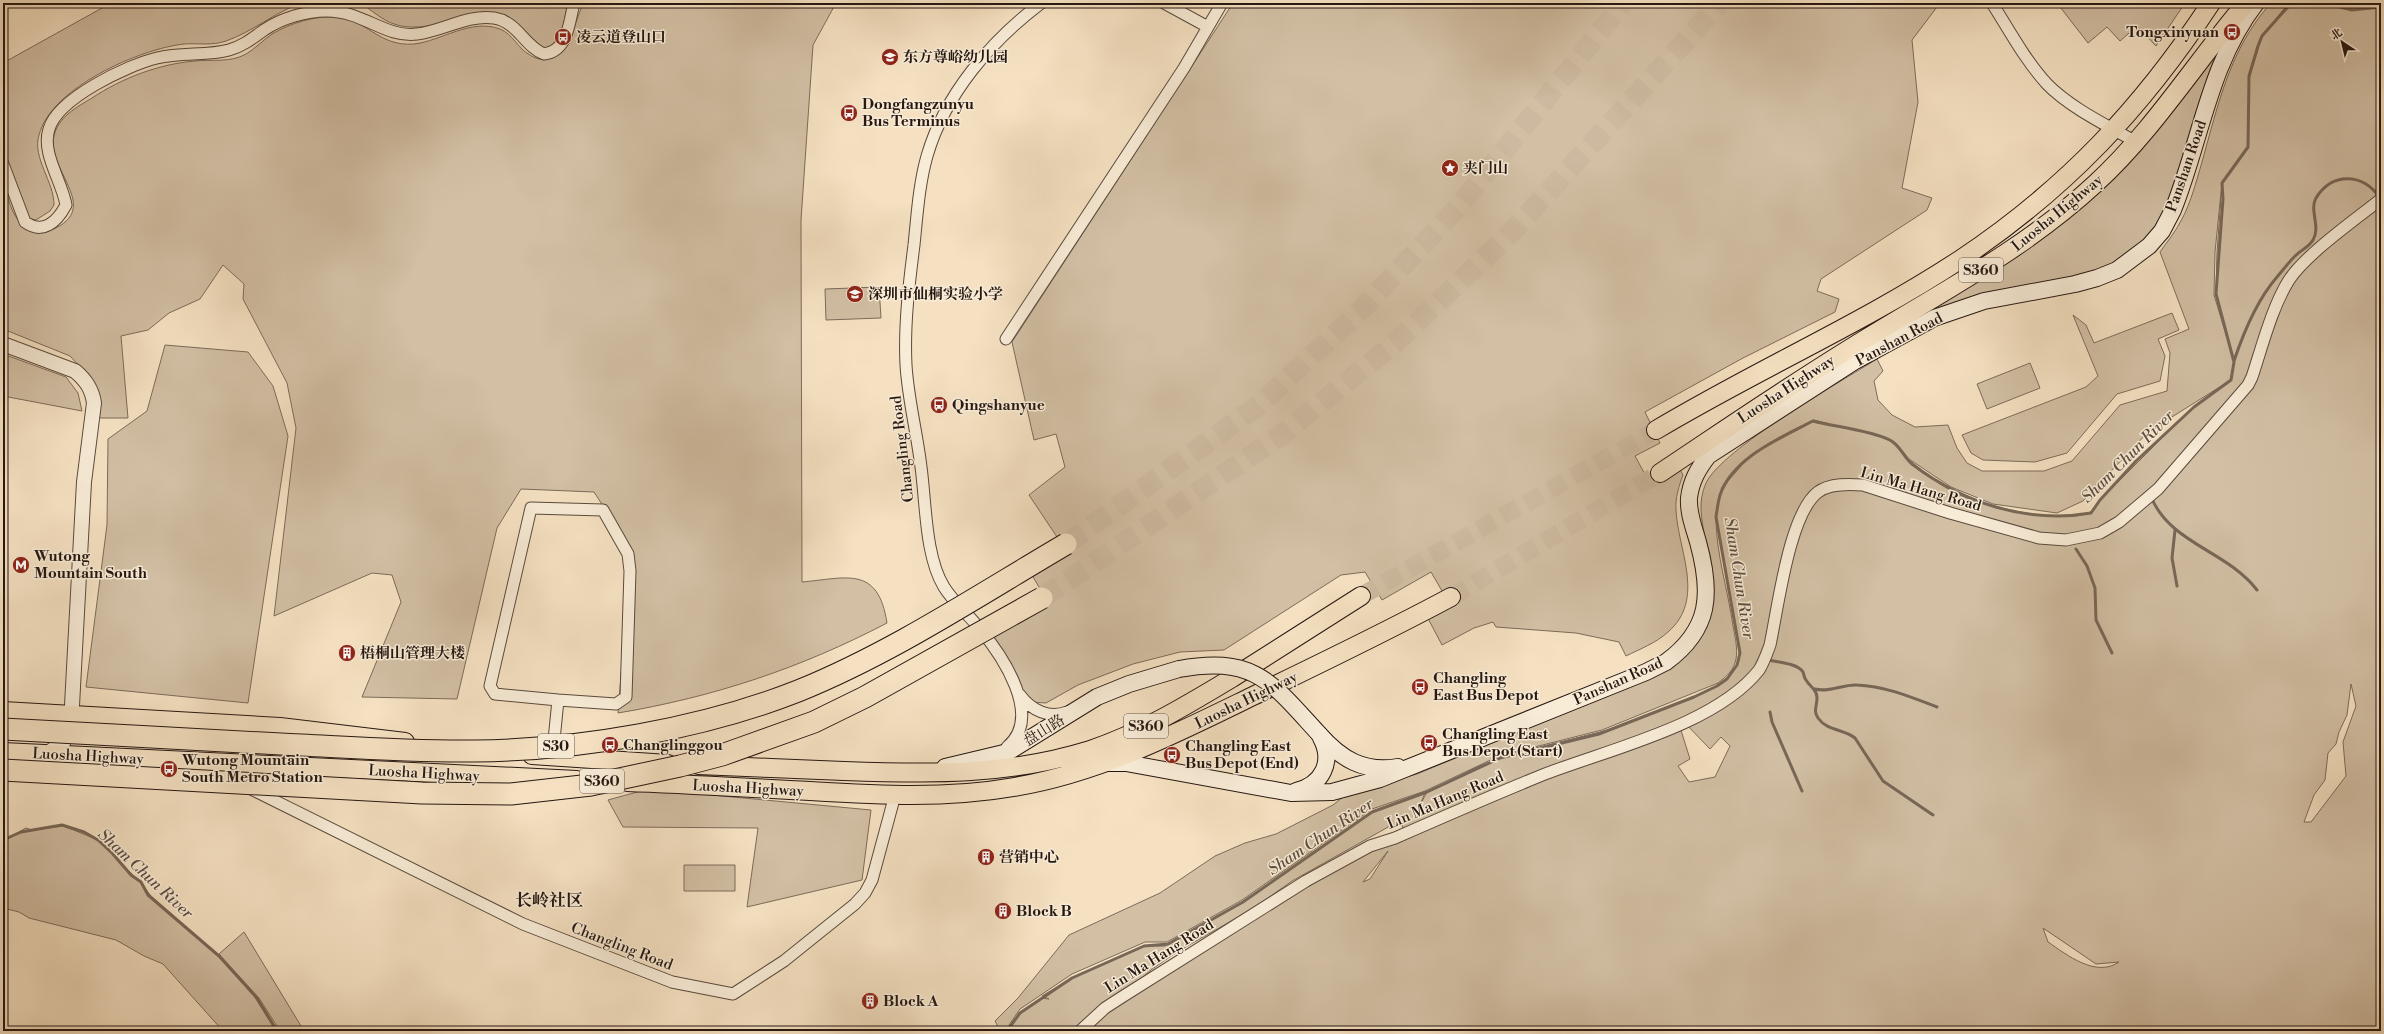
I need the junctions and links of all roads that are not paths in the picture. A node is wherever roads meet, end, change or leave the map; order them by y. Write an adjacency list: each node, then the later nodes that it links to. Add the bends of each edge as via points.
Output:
1 (574, 3): 12 (street, via 564,42 559,49 544,54 537,51 507,22 494,18 480,17 419,34 404,35 356,15 327,11 300,15 279,22 241,46 228,50 156,58 129,68 103,80 80,95 54,118 49,128 48,145 66,205 57,220 41,228 32,227 25,222)
2 (1041, 3): 22 (street, Changling Road, via 984,56 953,99 936,129 927,156 909,279 906,365 922,469 923,501 937,574 951,597 985,634 1006,666)
3 (1164, 3): 9 (street)
4 (1222, 3): 9 (street)
5 (1992, 3): 10 (street, via 2032,65 2048,84 2064,98)
6 (2211, 3): 10 (main road, Luosha Highway / S360, via 2156,81)
7 (2246, 3): 11 (main road, Luosha Highway / S360)
8 (2256, 3): 36 (main road, Panshan Road, via 2243,20 2224,56 2210,93 2182,190 2162,231 2149,246 2117,270 2097,278 1984,301 1934,318 1883,344 1719,447 1698,469 1689,498 1690,514 1704,564 1707,598 1694,635 1682,650 1646,672)
9 (1208, 27): 14 (street, via 1184,68)
10 (2115, 130): 11 (street); 16 (main road, Luosha Highway / S360, via 2075,170 2015,220 1962,258 1908,291)
11 (2136, 142): 17 (main road, Luosha Highway / S360, via 2095,184 2027,239 1954,287 1879,330)
12 (3, 164)
13 (2379, 201): 43 (street, Lin Ma Hang Road, via 2308,259 2290,279 2280,298 2248,385 2158,489 2119,522 2100,533 2066,540 2039,538 1863,485 1848,484 1819,491 1804,508 1794,534 1766,657 1759,669 1737,690 1716,705 1679,724 1370,846 1265,906 1116,1001)
14 (1006, 339)
15 (3, 344): 28 (street, via 75,371 85,379 92,391 94,403 84,482)
16 (1656, 430)
17 (1660, 473)
18 (1066, 544): 29 (highway, S30, bridge, via 924,628 798,691 753,707 615,739 521,749 437,751)
19 (1361, 596): 40 (main road, Luosha Highway / S360, via 1190,704 1126,736 1056,759 1020,767 964,773)
20 (1451, 597): 38 (main road, Luosha Highway / S360, via 1174,734)
21 (1042, 598): 39 (highway, bridge, via 865,697 814,722 722,755 591,785 511,794 422,793)
22 (1018, 691): 24 (street, via 1031,707 1044,713 1066,713); 35 (street, via 1022,717 1019,732 1011,744)
23 (558, 700): 23 (street, via 616,704 626,698 630,571 628,554 603,510 531,508 490,686 495,694); 34 (street)
24 (1090, 701): 30 (main road, 盘山路, bridge, via 1118,688 1179,669 1211,665 1239,667 1253,672 1280,692); 35 (main road, 盘山路, via 1016,748)
25 (3, 711): 26 (main road, Luosha Highway / S360)
26 (40, 712): 28 (main road, Luosha Highway / S360); 33 (main road, via 54,724 56,735)
27 (108, 716): 28 (main road, Luosha Highway / S360); 32 (main road, via 86,723 80,734); 34 (main road, Luosha Highway / S360, via 280,727)
28 (71, 719): 32 (street, via 75,738); 33 (street, via 63,743)
29 (3, 729)
30 (1319, 734): 36 (main road, via 1346,760 1367,767 1393,768); 41 (main road, via 1327,754 1322,775 1311,786)
31 (3, 752): 33 (main road, Luosha Highway / S360)
32 (89, 752): 33 (main road, Luosha Highway / S360); 37 (main road, Luosha Highway / S360)
33 (40, 754)
34 (552, 756): 40 (main road, Luosha Highway / S360, via 644,763)
35 (989, 758): 40 (main road, 盘山路)
36 (1429, 759): 41 (main road, Panshan Road, via 1346,790 1318,794)
37 (197, 762): 42 (main road, Luosha Highway / S360); 42 (street, Changling Road, via 522,924 672,982 734,994 784,961 865,893 872,880)
38 (1104, 764): 41 (main road, Panshan Road, via 1126,763); 42 (main road, Luosha Highway / S360, via 1012,787 934,795)
39 (3, 770)
40 (902, 773)
41 (1291, 793)
42 (895, 795)
43 (1080, 1031)

